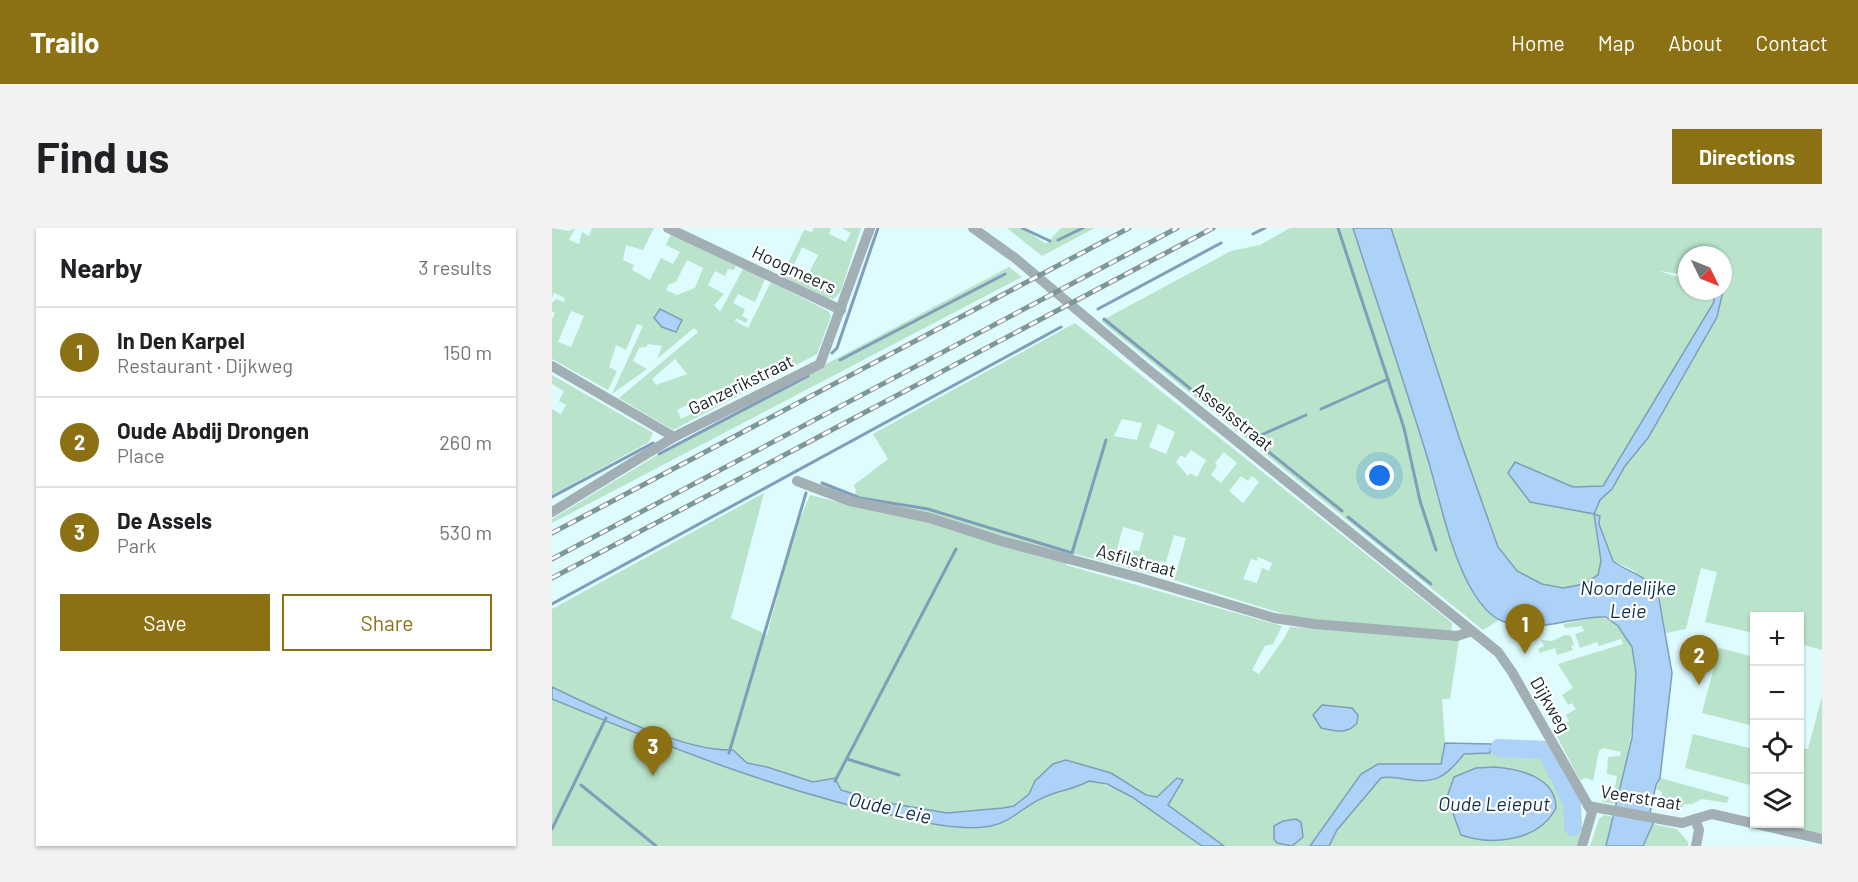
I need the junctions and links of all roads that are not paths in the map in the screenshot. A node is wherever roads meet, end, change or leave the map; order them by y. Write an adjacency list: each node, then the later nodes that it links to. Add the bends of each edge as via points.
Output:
1 (668, 228): 4 (street, Hoogmeers)
2 (870, 228): 4 (street, Ganzerikstraat)
3 (974, 228): 9 (street, Asselsstraat)
4 (841, 310): 6 (street, Ganzerikstraat, via 820,364)
5 (552, 366): 6 (street)
6 (674, 437): 8 (street, Ganzerikstraat)
7 (797, 481): 9 (street, Asfilstraat, via 850,501 930,518 1001,542 1289,621 1457,636)
8 (552, 512)
9 (1472, 631): 10 (street, Dijkweg, via 1498,652 1512,672)
10 (1588, 806): 11 (street, Veerstraat, via 1661,821 1682,823); 13 (street, via 1592,812)
11 (1695, 819): 12 (street, via 1712,814); 14 (street, Veerstraat, via 1699,830)
12 (1822, 839)
13 (1582, 846)
14 (1696, 846)

